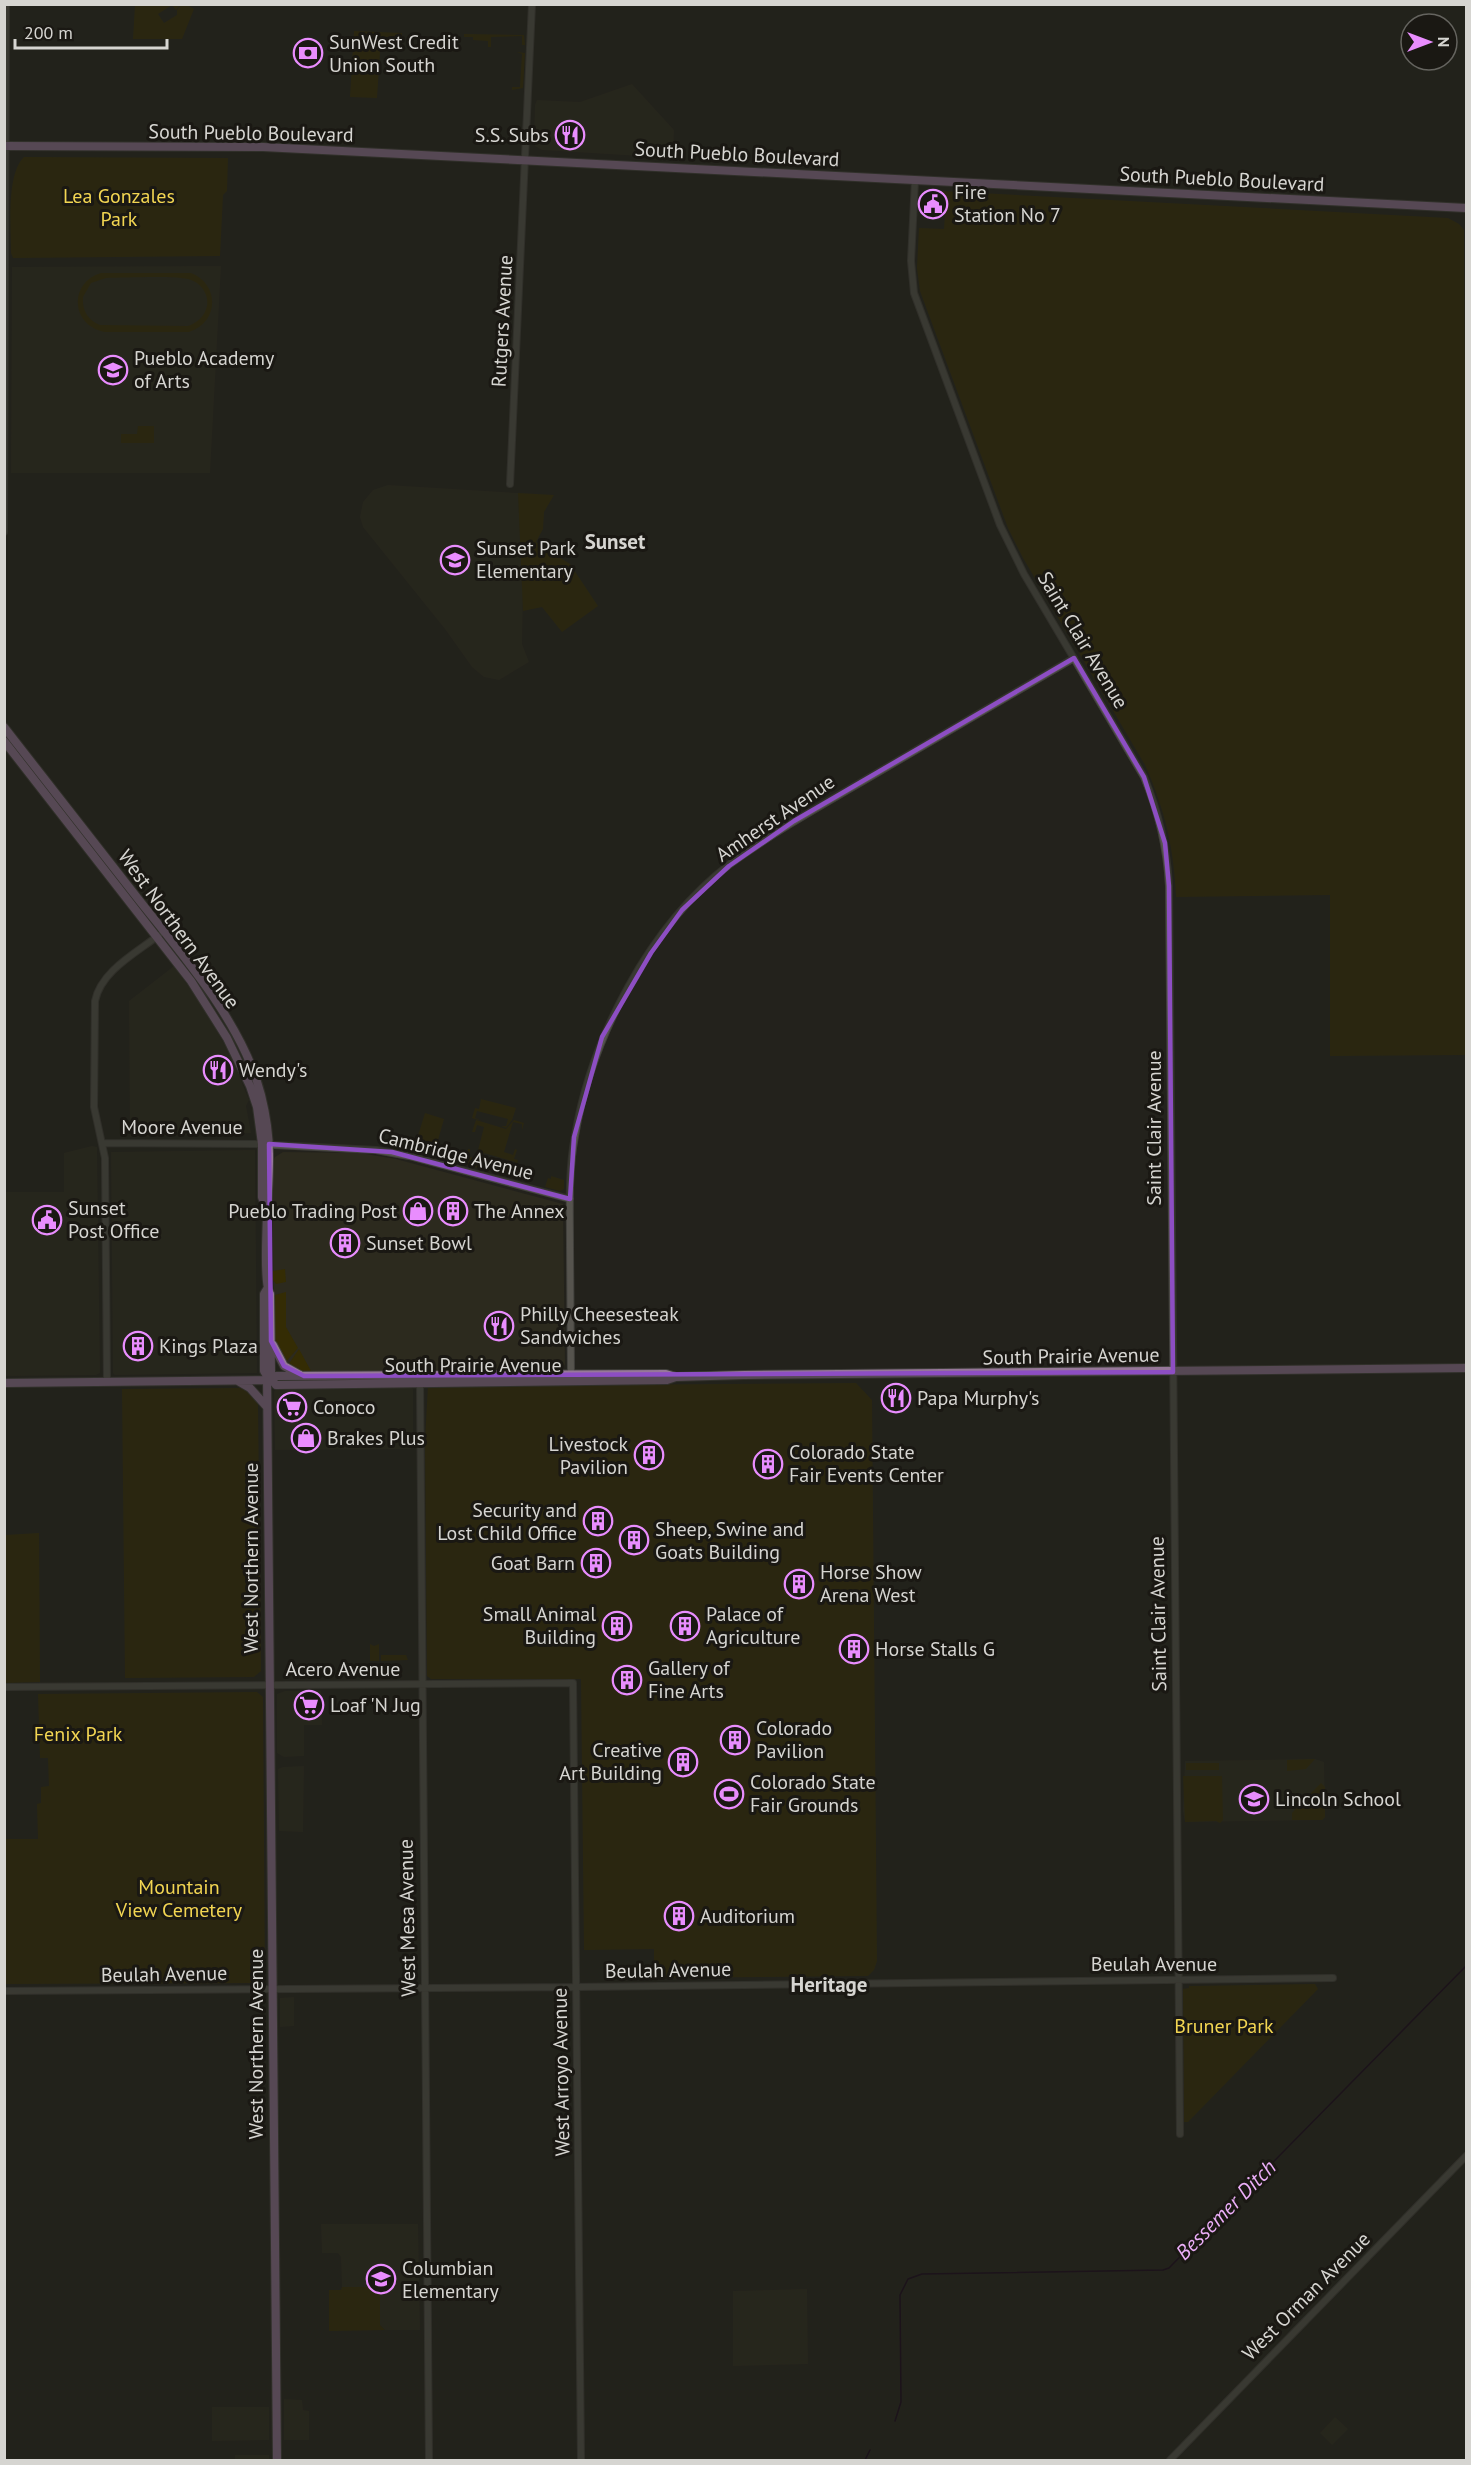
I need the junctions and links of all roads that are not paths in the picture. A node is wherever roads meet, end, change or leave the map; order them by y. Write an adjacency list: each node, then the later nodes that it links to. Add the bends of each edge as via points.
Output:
1 (6, 4): 3 (street)
2 (532, 4): 4 (street, Rutgers Avenue)
3 (5, 146): 4 (main road, South Pueblo Boulevard, via 263,147); 8 (street)
4 (525, 160): 5 (main road, South Pueblo Boulevard); 7 (street, Rutgers Avenue)
5 (915, 180): 6 (main road, South Pueblo Boulevard); 9 (street, Saint Clair Avenue, via 911,261 918,308 1009,545)
6 (1467, 208)
7 (510, 484)
8 (4, 532)
9 (1074, 658): 16 (street, Amherst Avenue, via 794,821 729,866 682,910 624,994 602,1037 574,1137); 20 (street, Saint Clair Avenue, via 1144,777 1166,843)
10 (4, 727): 12 (main road, West Northern Avenue)
11 (4, 741): 13 (main road, West Northern Avenue)
12 (164, 932): 13 (street); 15 (main road, West Northern Avenue, via 217,1004 247,1058 261,1093)
13 (156, 937): 14 (street, via 108,976 96,993 94,1107); 15 (main road, West Northern Avenue, via 211,1011 242,1067)
14 (102, 1143): 15 (street, Moore Avenue); 26 (street)
15 (265, 1144): 16 (street, Cambridge Avenue, via 392,1152); 17 (main road, West Northern Avenue, via 270,1197 266,1211)
16 (570, 1199): 22 (street, Amherst Avenue)
17 (267, 1290): 18 (main road, West Northern Avenue); 24 (main road, West Northern Avenue, via 264,1371)
18 (271, 1341): 21 (main road, via 284,1366); 24 (main road, West Northern Avenue)
19 (1467, 1368): 20 (main road, South Prairie Avenue)
20 (1173, 1372): 22 (main road, South Prairie Avenue, via 667,1380); 34 (street, Saint Clair Avenue)
21 (304, 1376): 23 (main road, South Prairie Avenue); 24 (main road, South Prairie Avenue)
22 (571, 1377): 23 (main road, South Prairie Avenue)
23 (420, 1378): 24 (main road, South Prairie Avenue, via 276,1385); 30 (street, West Mesa Avenue)
24 (269, 1379): 25 (main road, South Prairie Avenue); 28 (main road, West Northern Avenue)
25 (237, 1381): 26 (main road, South Prairie Avenue); 28 (main road, via 250,1388)
26 (107, 1382): 27 (main road, South Prairie Avenue)
27 (4, 1383)
28 (267, 1407): 31 (main road, West Northern Avenue)
29 (573, 1683): 30 (street, Acero Avenue); 35 (street, West Arroyo Avenue)
30 (422, 1685): 31 (street, Acero Avenue); 37 (street, West Mesa Avenue)
31 (269, 1686): 32 (street, Acero Avenue); 36 (main road, West Northern Avenue)
32 (4, 1687)
33 (1333, 1978): 34 (street, Beulah Avenue)
34 (1179, 1981): 35 (street, Beulah Avenue); 39 (street, Saint Clair Avenue)
35 (577, 1987): 37 (street, Beulah Avenue); 43 (street, West Arroyo Avenue)
36 (272, 1989): 37 (street, Beulah Avenue); 38 (street, Beulah Avenue); 41 (main road, West Northern Avenue)
37 (424, 1989): 42 (street, West Mesa Avenue)
38 (4, 1991)
39 (1180, 2134)
40 (1467, 2156): 44 (street, West Orman Avenue)
41 (277, 2460)
42 (429, 2460)
43 (581, 2460)
44 (1170, 2460)

